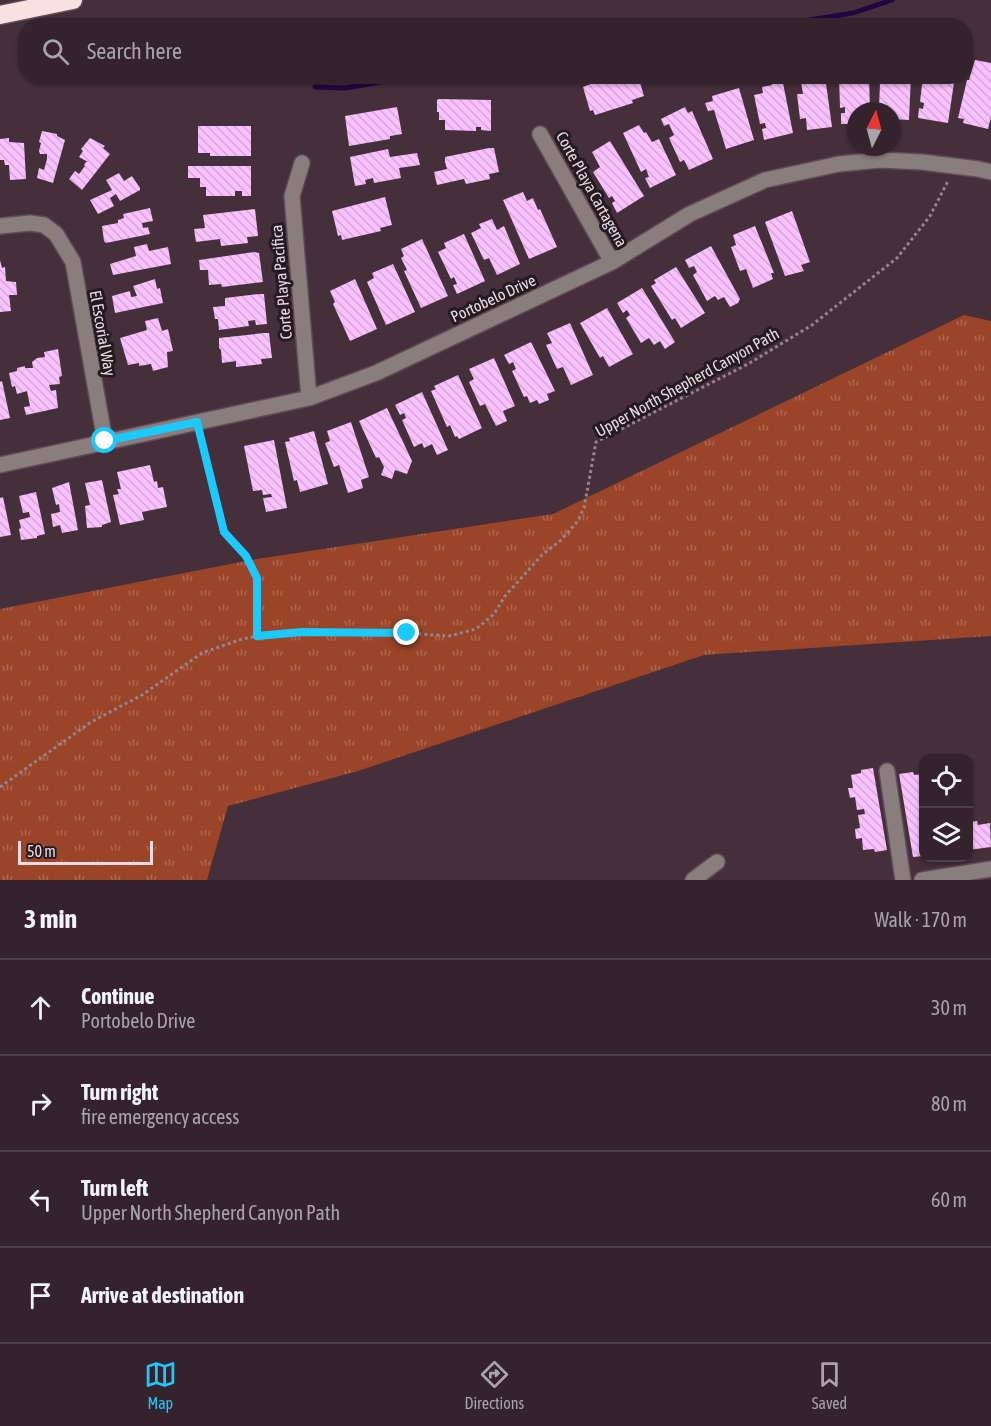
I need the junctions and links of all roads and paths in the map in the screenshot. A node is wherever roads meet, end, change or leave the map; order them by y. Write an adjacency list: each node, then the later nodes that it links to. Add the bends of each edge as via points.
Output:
1 (73, 0): 2 (highway)
2 (0, 15)
3 (540, 134): 8 (street, Corte Playa Cartagena)
4 (302, 163): 9 (street, Corte Playa Pacifica, via 292,196)
5 (956, 166): 6 (street, Portobelo Drive); 8 (street, Portobelo Drive, via 876,160 765,180 697,210); 13 (path, Upper North Shepherd Canyon Path, via 930,216 897,258 812,325 748,364 596,442 584,508 577,522 476,629 449,636 356,632)
6 (991, 172)
7 (0, 226): 11 (street, El Escorial Way, via 44,225 56,234 73,262)
8 (612, 262): 9 (street, Portobelo Drive, via 376,373)
9 (309, 398): 10 (street, Portobelo Drive)
10 (197, 422): 11 (street, Portobelo Drive); 13 (path, via 224,532 246,556 257,578)
11 (105, 441): 12 (street, Portobelo Drive)
12 (0, 465)
13 (257, 636): 15 (path, Upper North Shepherd Canyon Path, via 202,653 142,695 91,722)
14 (887, 771): 19 (street)
15 (0, 787)
16 (717, 862): 18 (street)
17 (991, 870): 20 (street)
18 (693, 880)
19 (903, 880)
20 (922, 880)

